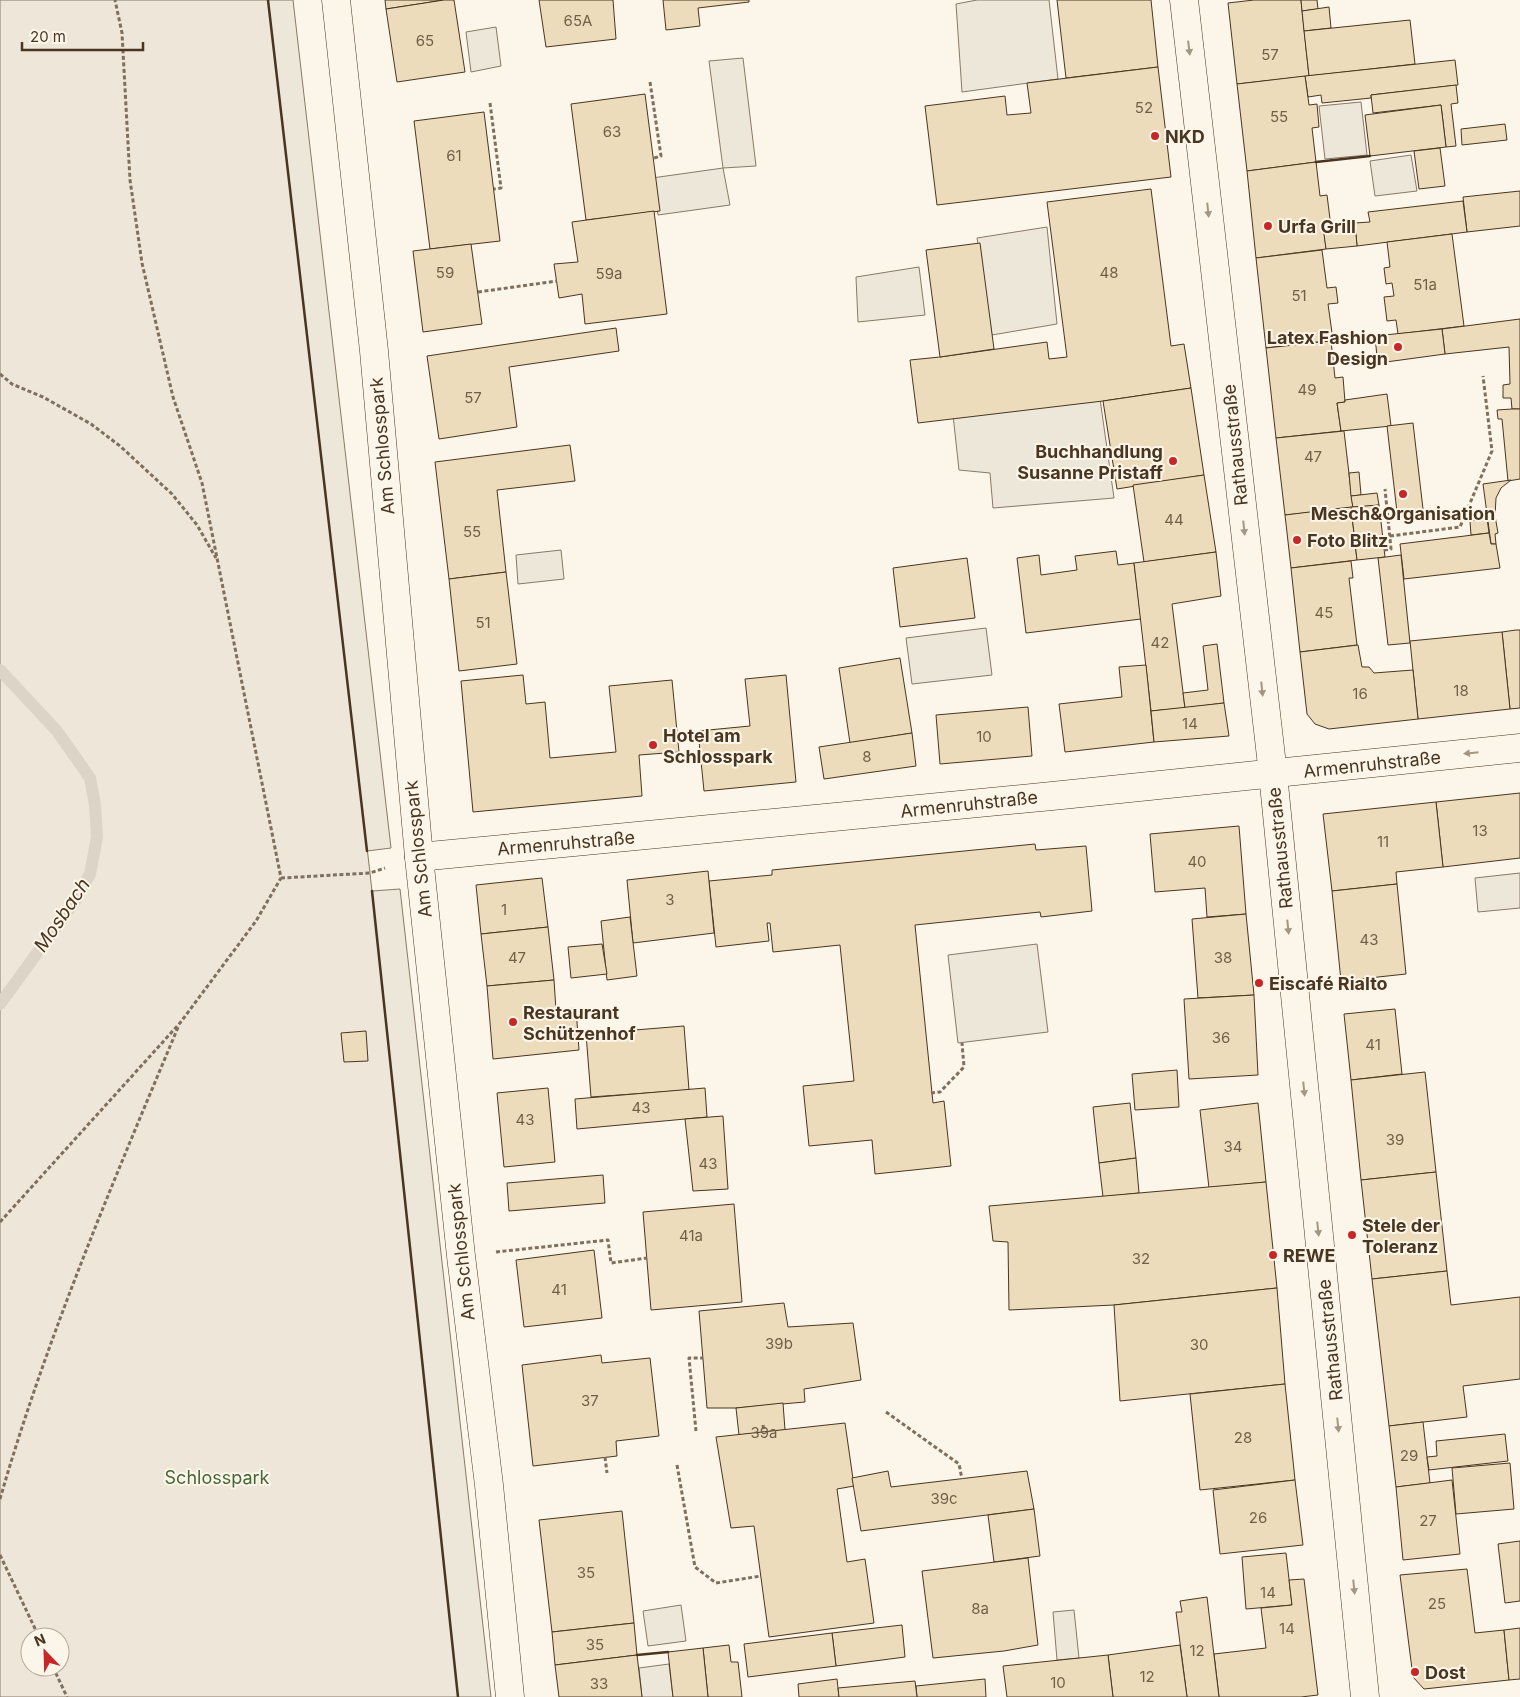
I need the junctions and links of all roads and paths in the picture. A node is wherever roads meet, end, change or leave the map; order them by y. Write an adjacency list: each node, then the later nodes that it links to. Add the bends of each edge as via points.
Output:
1 (115, 0): 15 (path, via 122,33 130,180 142,264 173,397 202,483)
2 (336, 0): 18 (street, Am Schlosspark, via 374,351)
3 (1184, 0): 17 (street, Rathausstraße, one-way to 17)
4 (650, 82): 6 (path, via 661,156)
5 (490, 103): 7 (path, via 501,188)
6 (654, 158)
7 (494, 189)
8 (557, 281): 9 (path)
9 (478, 292)
10 (0, 374): 15 (path, via 12,384 91,424 120,446 172,494 197,525)
11 (1483, 376): 13 (path, via 1492,451 1460,527)
12 (1385, 489): 13 (path)
13 (1390, 536): 14 (path, via 1391,549)
14 (1384, 550)
15 (218, 562): 19 (path)
16 (1520, 748): 17 (street, Armenruhstraße, one-way to 17)
17 (1273, 774): 18 (street, Armenruhstraße); 42 (street, Rathausstraße, one-way to 42)
18 (418, 857): 19 (path, via 370,872); 24 (street, Am Schlosspark)
19 (281, 878): 20 (path, via 256,921)
20 (180, 1023): 23 (path); 35 (path, via 78,1271 15,1445)
21 (962, 1043): 22 (path, via 964,1067 940,1092)
22 (932, 1093)
23 (0, 1222)
24 (461, 1256): 25 (path, via 608,1240 611,1264); 41 (street, Am Schlosspark, via 489,1485)
25 (647, 1258)
26 (703, 1358): 29 (path, via 688,1358)
27 (886, 1412): 34 (path, via 960,1464)
28 (763, 1424): 30 (path)
29 (696, 1431)
30 (764, 1432)
31 (605, 1457): 33 (path)
32 (677, 1465): 37 (path, via 694,1567 716,1582)
33 (608, 1473)
34 (962, 1479)
35 (0, 1498)
36 (0, 1555): 38 (path)
37 (761, 1576)
38 (34, 1627)
39 (58, 1677): 40 (path)
40 (67, 1697)
41 (510, 1697)
42 (1365, 1697)

